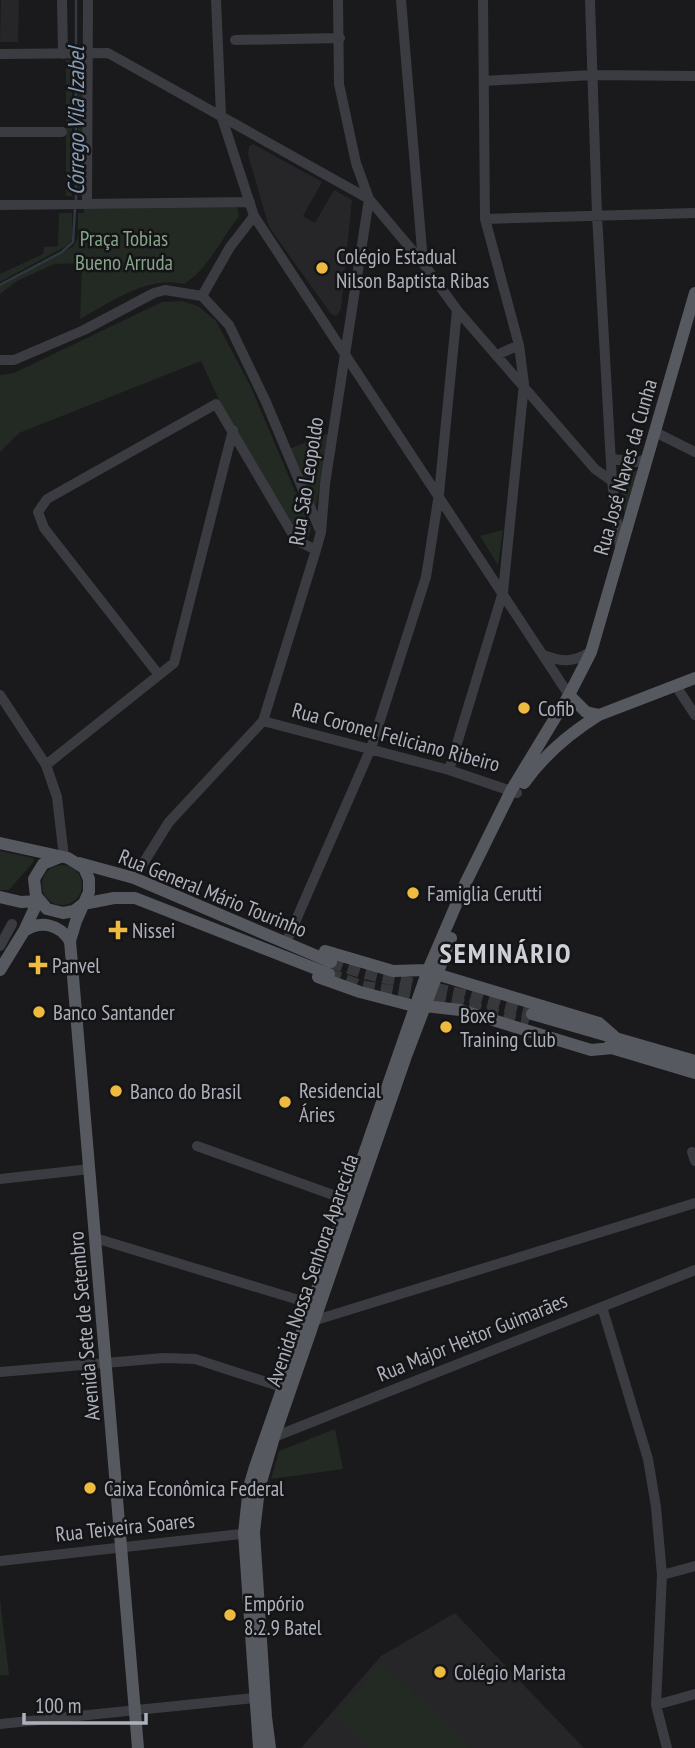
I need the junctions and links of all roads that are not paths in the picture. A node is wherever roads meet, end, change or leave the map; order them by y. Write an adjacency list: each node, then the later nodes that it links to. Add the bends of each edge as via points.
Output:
1 (62, 0): 10 (street)
2 (88, 0): 10 (street)
3 (216, 0): 15 (street)
4 (338, 0): 8 (street, Rua São Leopoldo)
5 (401, 0): 26 (street)
6 (483, 0): 14 (street)
7 (590, 0): 12 (street)
8 (340, 38): 9 (street); 18 (street, Rua São Leopoldo, via 339,84)
9 (235, 40)
10 (77, 53): 11 (street); 15 (street, via 108,53); 20 (street)
11 (0, 54)
12 (592, 75): 13 (street); 14 (street); 23 (street)
13 (695, 76)
14 (484, 81): 25 (street)
15 (221, 115): 18 (street); 19 (street)
16 (0, 132): 17 (street)
17 (62, 132)
18 (369, 199): 26 (street); 32 (street, Rua São Leopoldo)
19 (250, 202): 20 (street); 24 (street)
20 (85, 204): 21 (street)
21 (0, 205)
22 (695, 213): 23 (street)
23 (597, 215): 25 (street); 40 (street)
24 (254, 216): 28 (street); 32 (street)
25 (485, 219): 31 (street)
26 (423, 263): 29 (street)
27 (695, 293): 30 (main road, Rua José Naves da Cunha)
28 (202, 296): 34 (street, via 165,290 154,293 84,330 14,360); 43 (street, via 229,325)
29 (457, 310): 33 (street); 42 (street)
30 (693, 310): 37 (main road, Rua José Naves da Cunha)
31 (519, 345): 33 (street); 35 (street)
32 (346, 353): 42 (street); 43 (street, Rua São Leopoldo)
33 (497, 355): 35 (street)
34 (0, 360)
35 (524, 384): 41 (street, via 595,469); 46 (street)
36 (233, 430): 44 (street, via 296,540); 49 (street, via 174,663); 49 (street, via 216,404 47,499 38,512 44,528)
37 (655, 432): 38 (street); 39 (main road, Rua José Naves da Cunha)
38 (695, 452)
39 (648, 458): 40 (street, via 638,462); 45 (main road, Rua José Naves da Cunha)
40 (612, 459): 41 (street)
41 (612, 481): 45 (street)
42 (439, 494): 46 (street); 57 (street, via 426,577)
43 (321, 532): 44 (street, Rua São Leopoldo)
44 (316, 550): 56 (street, Rua São Leopoldo)
45 (621, 554): 47 (main road, Rua José Naves da Cunha)
46 (503, 592): 48 (street); 59 (street)
47 (590, 652): 48 (street, via 569,662); 53 (main road, Rua José Naves da Cunha)
48 (543, 655): 53 (street)
49 (159, 676): 58 (street)
50 (695, 678): 51 (main road, Avenida Nossa Senhora Aparecida)
51 (676, 686): 54 (street); 55 (main road, Avenida Nossa Senhora Aparecida)
52 (0, 695): 58 (street)
53 (569, 695): 55 (main road, via 586,712); 60 (main road, Rua José Naves da Cunha)
54 (695, 715)
55 (599, 716): 60 (main road, Avenida Nossa Senhora Aparecida, via 559,744)
56 (263, 721): 57 (street, Rua Coronel Feliciano Ribeiro); 64 (street, Rua São Leopoldo, via 169,821)
57 (371, 748): 59 (street, Rua Coronel Feliciano Ribeiro); 74 (street)
58 (46, 765): 62 (street, via 57,797)
59 (449, 769): 60 (street, Rua Coronel Feliciano Ribeiro)
60 (515, 791): 79 (main road, Avenida Nossa Senhora Aparecida, via 465,884)
61 (0, 844): 62 (main road)
62 (64, 857): 63 (main road); 67 (main road, via 48,861 36,873)
63 (79, 863): 64 (main road, Rua General Mário Tourinho); 69 (main road, via 89,879)
64 (134, 878): 66 (main road); 73 (main road, Rua General Mário Tourinho)
65 (0, 897): 68 (main road)
66 (107, 899): 69 (main road, Rua General Mário Tourinho); 73 (main road, Rua General Mário Tourinho, via 135,898)
67 (38, 901): 68 (main road); 69 (main road, via 63,914); 70 (main road)
68 (21, 902): 70 (main road)
69 (83, 904): 75 (main road, Avenida Sete de Setembro)
70 (32, 914): 72 (main road)
71 (12, 924): 76 (street)
72 (24, 931): 75 (main road, via 48,925); 77 (main road)
73 (242, 932): 74 (main road); 78 (main road, Rua General Mário Tourinho); 80 (main road, via 277,961 360,992)
74 (289, 936): 79 (main road, via 367,965)
75 (71, 941): 86 (main road, Avenida Sete de Setembro)
76 (0, 946)
77 (1, 967)
78 (330, 968)
79 (432, 972): 80 (main road, Avenida Nossa Senhora Aparecida); 82 (main road, via 599,1023)
80 (419, 1006): 82 (main road, via 460,1010 591,1051); 88 (main road, Avenida Nossa Senhora Aparecida); 94 (main road, Avenida Nossa Senhora Aparecida)
81 (530, 1019): 82 (main road)
82 (615, 1043): 83 (main road); 84 (main road)
83 (695, 1061)
84 (695, 1073)
85 (197, 1146): 88 (street)
86 (90, 1169): 87 (street); 90 (main road, Avenida Sete de Setembro)
87 (0, 1179)
88 (347, 1200): 92 (main road, Avenida Nossa Senhora Aparecida)
89 (695, 1203): 94 (street)
90 (96, 1238): 92 (street); 95 (main road, Avenida Sete de Setembro)
91 (695, 1270): 93 (street, Rua Major Heitor Guimarães)
92 (312, 1304): 97 (main road, Avenida Nossa Senhora Aparecida)
93 (602, 1307): 98 (street, Rua Major Heitor Guimarães); 103 (street, via 648,1459)
94 (316, 1320): 97 (main road, Avenida Nossa Senhora Aparecida)
95 (106, 1363): 96 (street); 97 (street, via 195,1359); 100 (main road, Avenida Sete de Setembro)
96 (0, 1372)
97 (287, 1389): 98 (main road, Avenida Nossa Senhora Aparecida)
98 (269, 1439): 99 (main road, Avenida Nossa Senhora Aparecida)
99 (249, 1533): 100 (street, Rua Teixeira Soares); 105 (main road, Avenida Nossa Senhora Aparecida); 111 (main road, Avenida Nossa Senhora Aparecida)
100 (122, 1546): 101 (street, Rua Teixeira Soares); 107 (main road, Avenida Sete de Setembro)
101 (0, 1561)
102 (695, 1566): 103 (street)
103 (662, 1575): 106 (street)
104 (695, 1694): 106 (street)
105 (254, 1698): 107 (street); 110 (main road, Avenida Nossa Senhora Aparecida)
106 (656, 1705): 112 (street)
107 (134, 1710): 108 (street); 109 (main road, Avenida Sete de Setembro)
108 (0, 1724)
109 (138, 1748)
110 (259, 1748)
111 (270, 1748)
112 (667, 1748)

